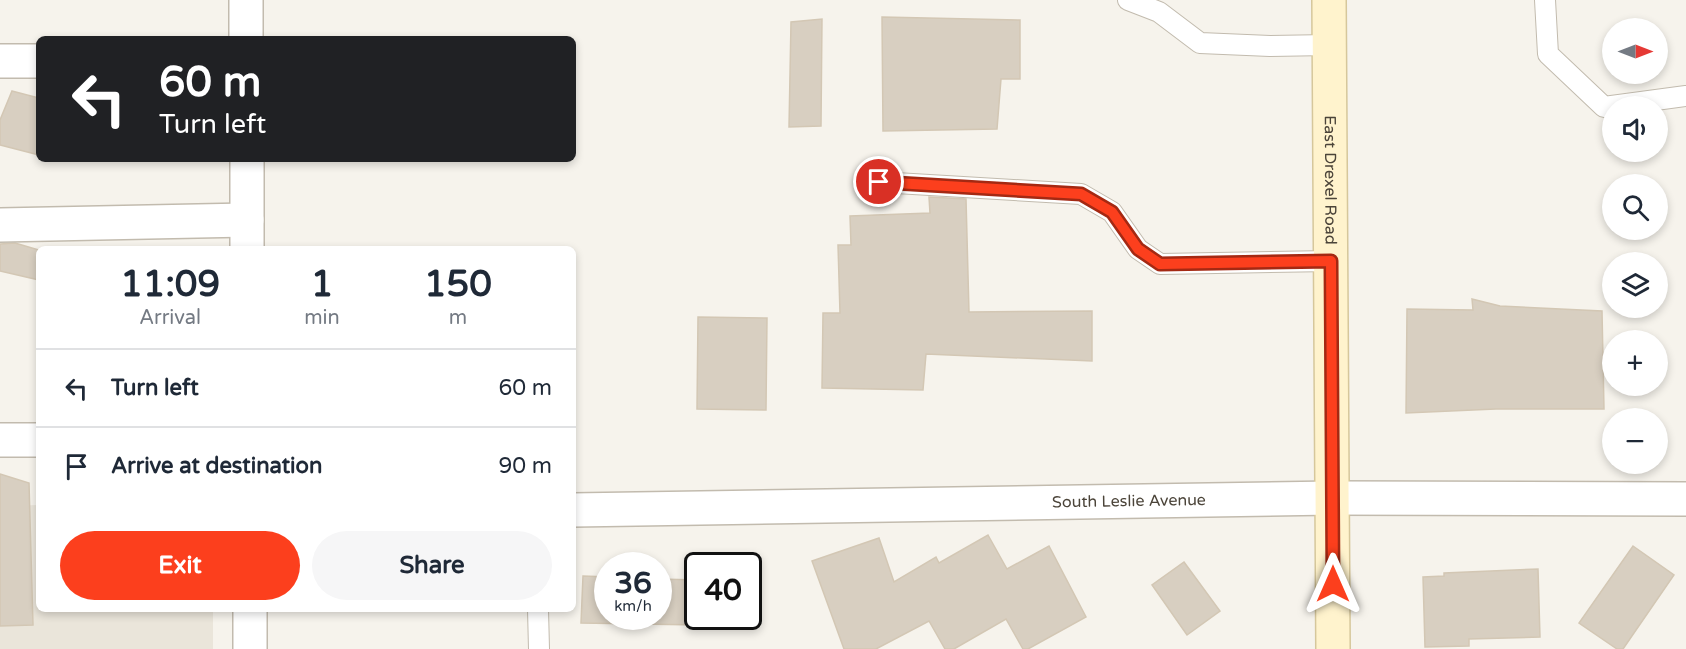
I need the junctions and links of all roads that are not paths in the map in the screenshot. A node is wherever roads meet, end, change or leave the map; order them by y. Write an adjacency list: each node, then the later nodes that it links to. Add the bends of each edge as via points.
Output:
1 (246, 0): 5 (street)
2 (1128, 0): 6 (lane, via 1159,12 1200,43)
3 (1329, 0): 6 (street, East Drexel Road)
4 (1545, 0): 9 (lane, via 1548,54 1604,107)
5 (246, 36)
6 (1329, 45): 14 (street, East Drexel Road)
7 (0, 61): 8 (street)
8 (36, 61)
9 (1686, 96)
10 (247, 162): 13 (street)
11 (879, 182): 14 (lane, via 1081,194 1112,212 1138,249 1160,264)
12 (0, 225): 13 (street)
13 (247, 235)
14 (1331, 261): 17 (street, East Drexel Road)
15 (0, 440): 16 (street)
16 (36, 440)
17 (1333, 498): 18 (street, South Leslie Avenue); 19 (street, South Leslie Avenue); 24 (street, East Drexel Road)
18 (1686, 499)
19 (576, 510)
20 (250, 612): 22 (street)
21 (538, 612): 23 (lane)
22 (250, 649)
23 (539, 649)
24 (1332, 649)

